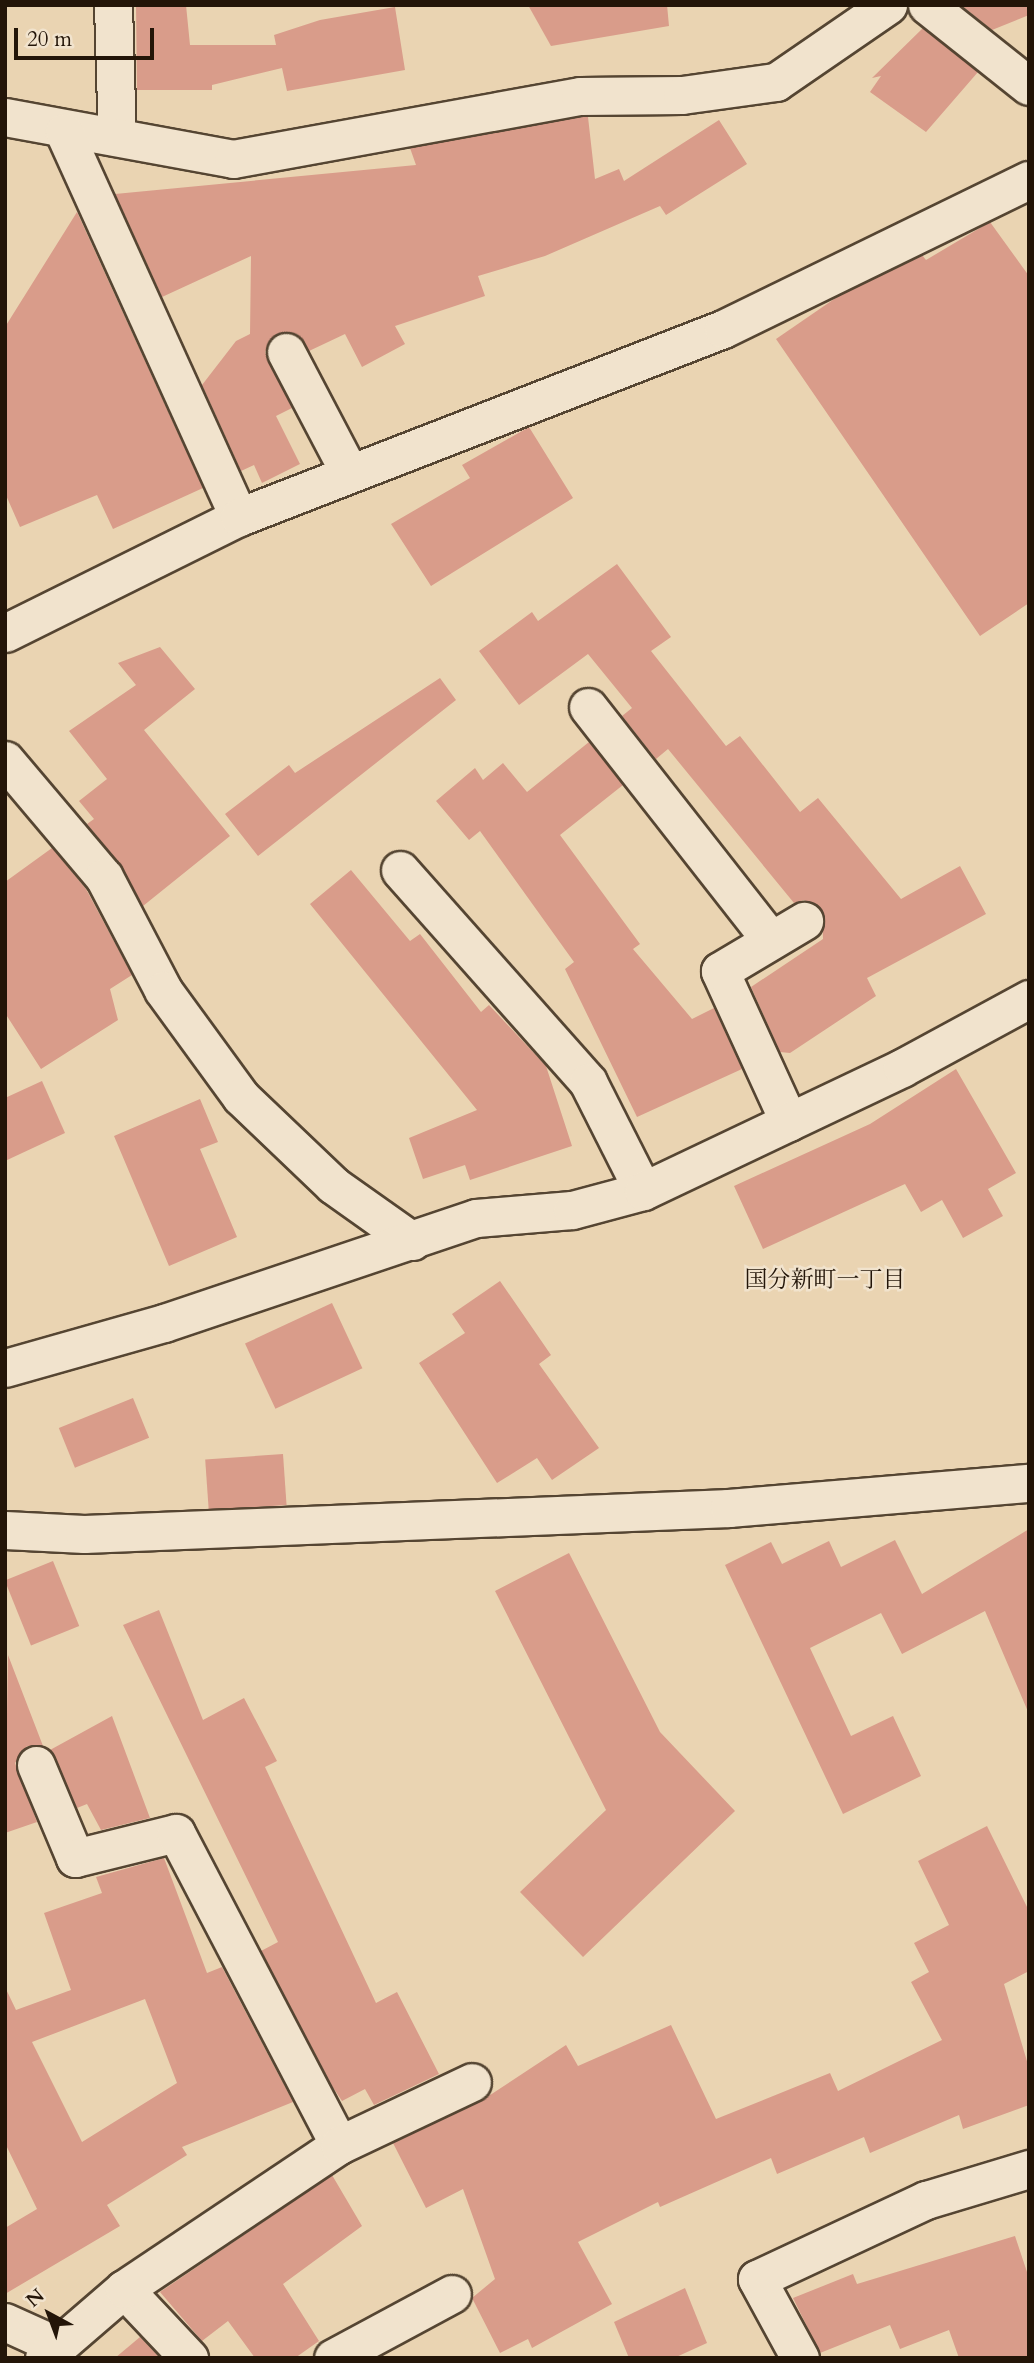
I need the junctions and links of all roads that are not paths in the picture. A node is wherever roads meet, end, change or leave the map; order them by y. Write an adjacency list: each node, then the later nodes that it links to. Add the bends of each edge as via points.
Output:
1 (113, 5): 7 (street)
2 (888, 5): 7 (street, via 776,82 682,95 580,96 233,159)
3 (927, 5): 4 (street)
4 (1029, 86)
5 (5, 117): 6 (street)
6 (64, 132): 7 (street); 11 (street)
7 (117, 137)
8 (1029, 180): 10 (street, via 723,329)
9 (286, 352): 10 (street)
10 (349, 472): 11 (street)
11 (239, 517): 12 (street)
12 (5, 633)
13 (588, 707): 17 (street)
14 (5, 760): 21 (street, via 104,877 163,990 241,1097 333,1185)
15 (400, 870): 20 (street, via 589,1082)
16 (804, 921): 17 (street)
17 (771, 940): 19 (street, via 720,971)
18 (1029, 999): 19 (street)
19 (789, 1122): 20 (street)
20 (643, 1191): 21 (street, via 572,1210 476,1218)
21 (412, 1241): 22 (street)
22 (5, 1368)
23 (1029, 1483): 24 (street, via 729,1508 84,1534)
24 (5, 1530)
25 (36, 1765): 27 (street, via 75,1858 176,1833)
26 (472, 2082): 27 (street)
27 (339, 2146): 29 (street)
28 (1029, 2169): 35 (street, via 926,2200 757,2279)
29 (124, 2289): 32 (street); 33 (street)
30 (452, 2294): 34 (street)
31 (5, 2322): 32 (street)
32 (50, 2352)
33 (189, 2358)
34 (333, 2358)
35 (800, 2358)

